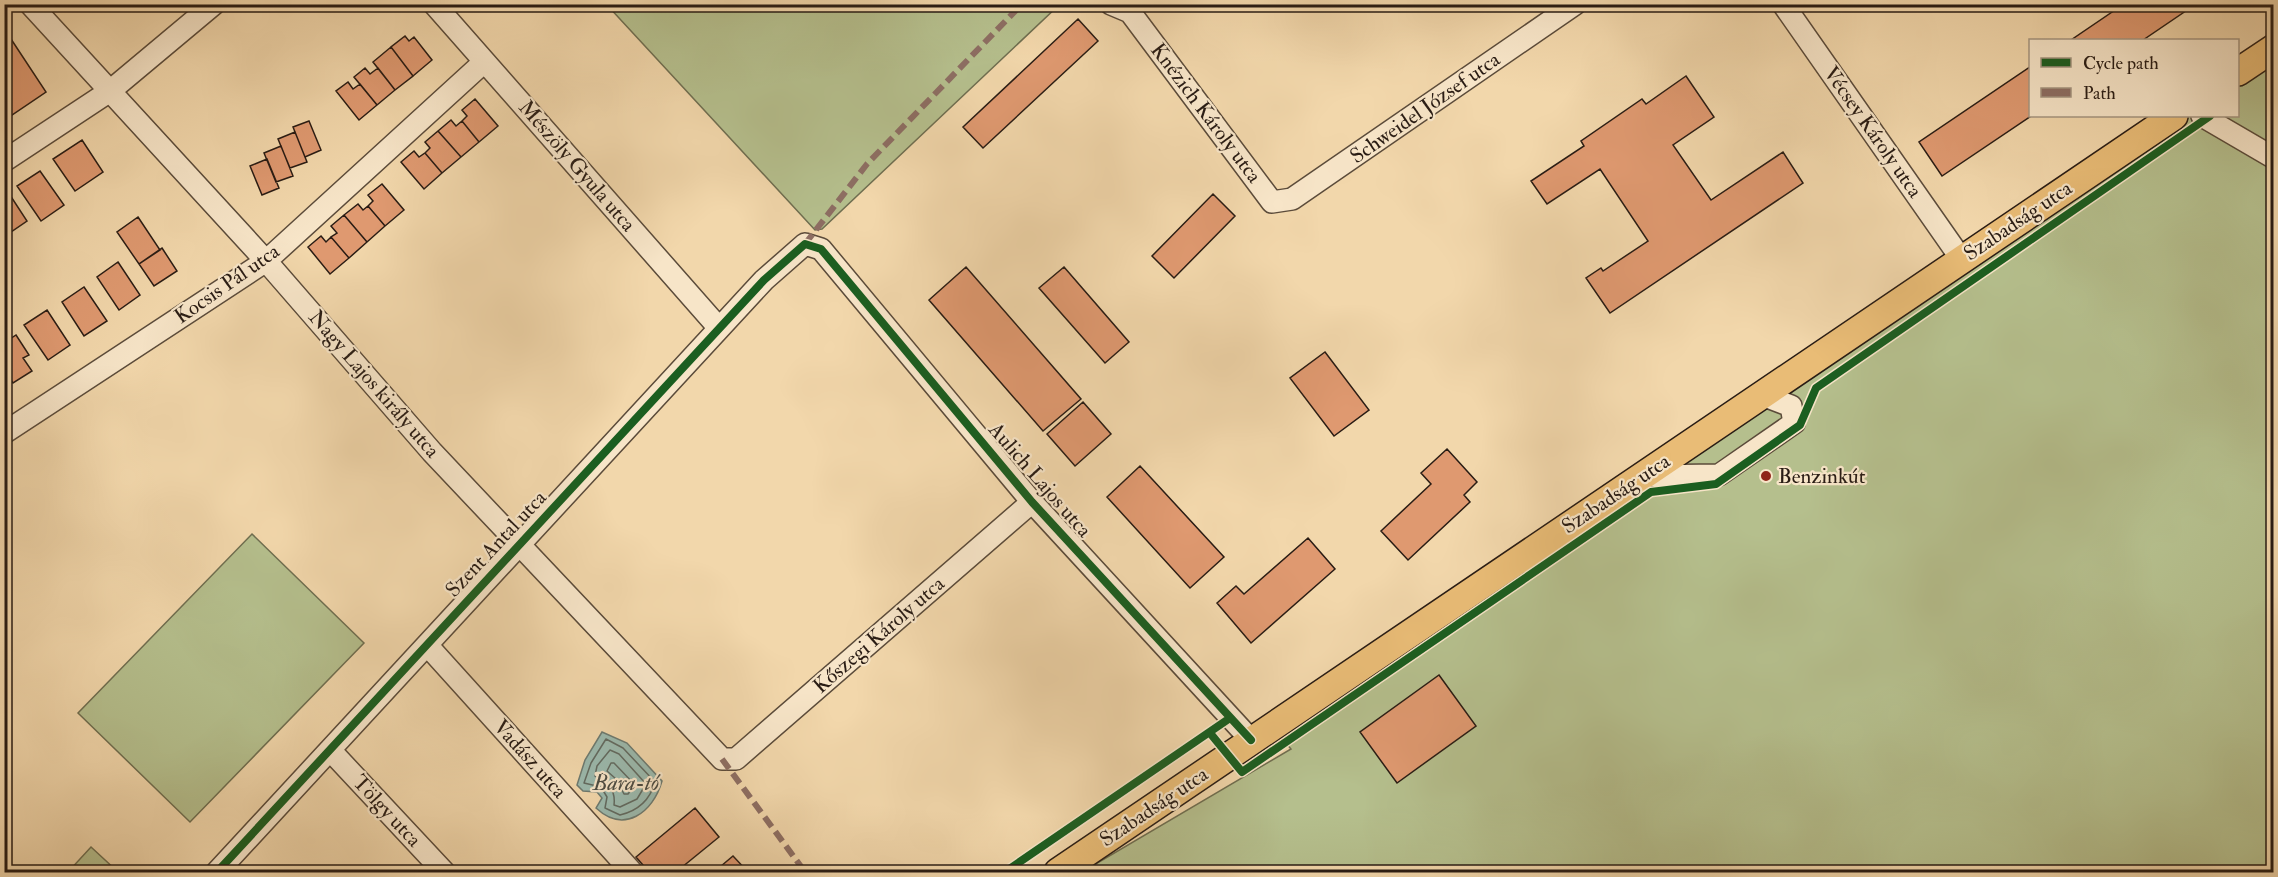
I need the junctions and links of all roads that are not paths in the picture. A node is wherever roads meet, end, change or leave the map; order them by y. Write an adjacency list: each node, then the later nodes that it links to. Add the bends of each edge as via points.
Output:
1 (30, 4): 10 (street, Nagy Lajos király utca)
2 (214, 4): 10 (street)
3 (434, 4): 8 (street, Mészöly Gyula utca)
4 (1111, 4): 15 (street, Knézich Károly utca, via 1130,12)
5 (1575, 4): 15 (street, Schweidel József utca, via 1292,199)
6 (1783, 4): 17 (street, Vécsey Károly utca)
7 (2274, 48): 9 (main road)
8 (484, 62): 18 (street, Kocsis Pál utca); 19 (street, Mészöly Gyula utca)
9 (2239, 71)
10 (110, 91): 14 (street); 18 (street, Nagy Lajos király utca)
11 (2173, 117): 17 (main road, Szabadság utca)
12 (2204, 117): 13 (street)
13 (2274, 158)
14 (4, 161)
15 (1272, 202)
16 (805, 244): 19 (street, Szent Antal utca); 23 (street, Aulich Lajos utca, via 821,249)
17 (1962, 260): 20 (main road, Szabadság utca)
18 (266, 261): 21 (street, Kocsis Pál utca); 24 (street, Nagy Lajos király utca, via 432,452)
19 (719, 328): 24 (street, Szent Antal utca)
20 (1762, 395): 22 (main road, Szabadság utca); 22 (street, via 1791,406 1794,423 1719,475)
21 (4, 433)
22 (1642, 476): 26 (main road, Szabadság utca)
23 (1032, 501): 26 (street, Aulich Lajos utca); 28 (street, Kőszegi Károly utca, via 736,759)
24 (520, 545): 25 (street, Szent Antal utca); 28 (street, Nagy Lajos király utca)
25 (427, 645): 27 (street, Szent Antal utca); 31 (street, Vadász utca)
26 (1251, 740): 32 (main road, Szabadság utca)
27 (330, 750): 29 (street, Szent Antal utca); 30 (street, Tölgy utca)
28 (722, 759)
29 (217, 873)
30 (444, 873)
31 (632, 873)
32 (1058, 873)

